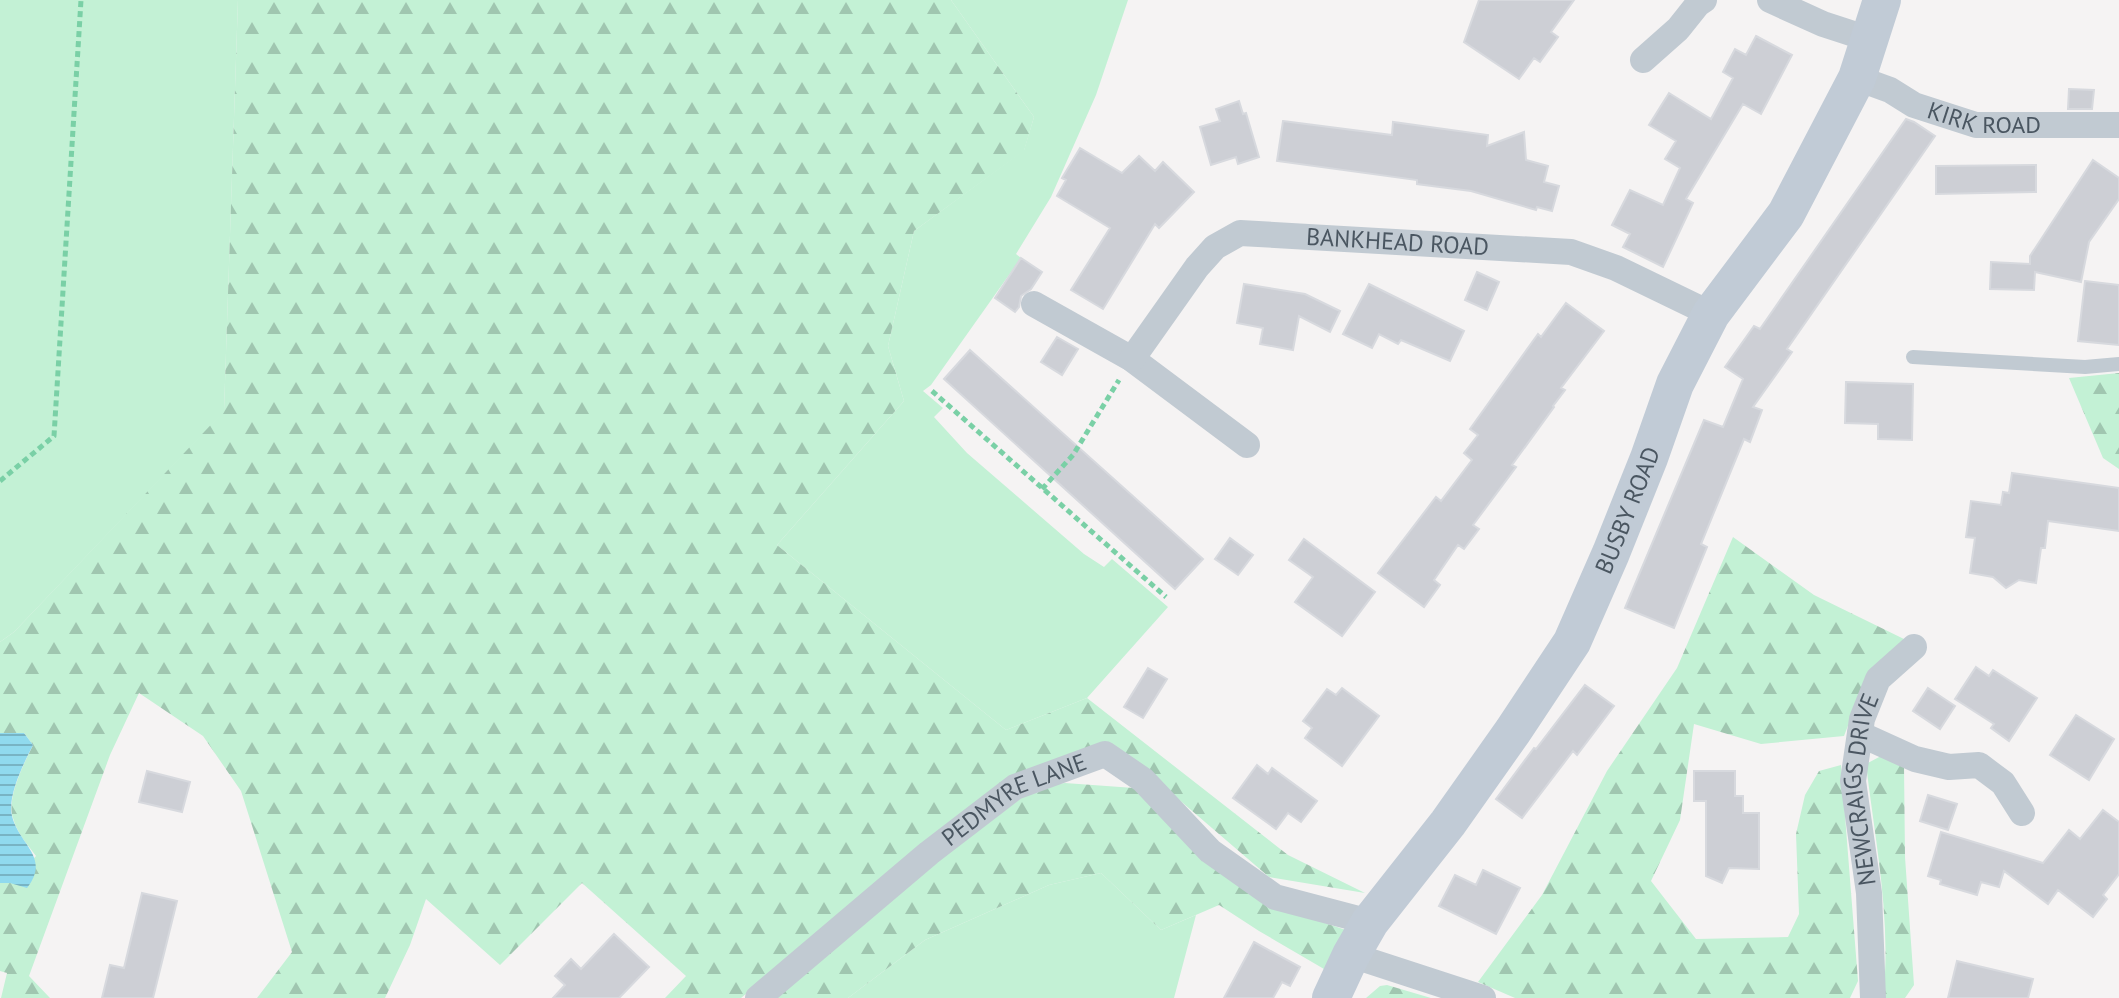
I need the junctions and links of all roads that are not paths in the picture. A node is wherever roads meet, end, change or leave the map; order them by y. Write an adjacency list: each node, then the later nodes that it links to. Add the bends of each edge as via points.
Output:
1 (1704, 0): 5 (street)
2 (1770, 0): 4 (street)
3 (1882, 0): 4 (main road, BUSBY ROAD)
4 (1869, 39): 6 (main road, BUSBY ROAD)
5 (1643, 60)
6 (1857, 78): 7 (street, KIRK ROAD, via 1914,105 1976,125); 9 (main road, BUSBY ROAD, via 1786,214)
7 (2119, 125)
8 (1034, 304): 11 (street)
9 (1711, 314): 11 (street, BANKHEAD ROAD, via 1571,252 1240,233 1215,247 1197,267); 17 (main road, BUSBY ROAD, via 1675,384 1572,642 1448,823)
10 (1913, 357): 12 (lane, via 2085,367)
11 (1132, 359): 13 (street)
12 (2119, 364)
13 (1247, 445)
14 (1914, 647): 15 (street, NEWCRAIGS DRIVE, via 1878,679)
15 (1860, 734): 16 (street, via 1915,759 1949,767 1979,765 2003,783); 22 (street, NEWCRAIGS DRIVE, via 1853,781 1869,893)
16 (2022, 813)
17 (1370, 922): 18 (main road, BUSBY ROAD); 19 (street, PEDMYRE LANE, via 1275,897 1210,851 1143,780 1105,754 1015,787)
18 (1351, 955): 20 (main road, BUSBY ROAD); 21 (street)
19 (758, 998)
20 (1331, 998)
21 (1483, 998)
22 (1873, 998)

